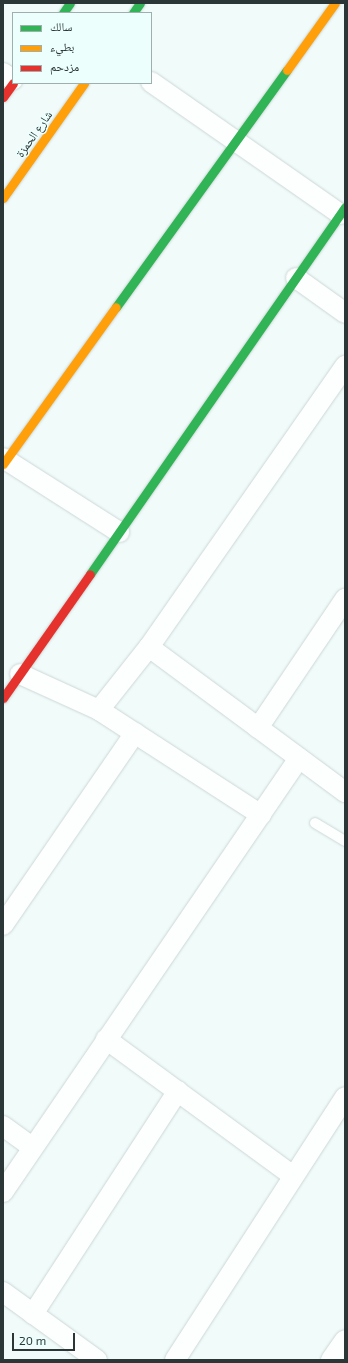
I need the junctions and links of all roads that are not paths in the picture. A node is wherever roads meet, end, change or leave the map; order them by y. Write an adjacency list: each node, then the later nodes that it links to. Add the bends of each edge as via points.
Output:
1 (70, 3): 4 (street)
2 (140, 3): 5 (street)
3 (335, 3): 12 (street)
4 (64, 12)
5 (134, 12)
6 (3, 73): 7 (street)
7 (12, 81)
8 (152, 83): 12 (street)
9 (12, 84): 11 (street)
10 (83, 84): 13 (street, شارع الحمزة)
11 (3, 97)
12 (237, 141): 14 (street); 18 (street)
13 (3, 198)
14 (343, 211): 15 (street)
15 (296, 278): 16 (street); 19 (street)
16 (345, 313)
17 (345, 366): 21 (street)
18 (4, 460): 19 (street)
19 (119, 532): 22 (street)
20 (345, 599): 25 (street)
21 (149, 647): 24 (street); 25 (street)
22 (20, 674): 23 (street); 24 (street)
23 (3, 698)
24 (99, 710): 26 (street)
25 (258, 728): 27 (street)
26 (135, 734): 29 (street); 32 (street)
27 (299, 758): 28 (street); 29 (street)
28 (345, 792)
29 (260, 815): 33 (street)
30 (315, 823): 31 (lane)
31 (345, 841)
32 (3, 925)
33 (106, 1039): 34 (street); 38 (street)
34 (178, 1091): 39 (street); 42 (street)
35 (345, 1098): 36 (street)
36 (338, 1122): 39 (street)
37 (3, 1126): 38 (street)
38 (32, 1147): 40 (street)
39 (292, 1175): 45 (street)
40 (3, 1192)
41 (3, 1292): 42 (street)
42 (33, 1314): 44 (street)
43 (345, 1340): 46 (street)
44 (97, 1360)
45 (175, 1360)
46 (331, 1360)

